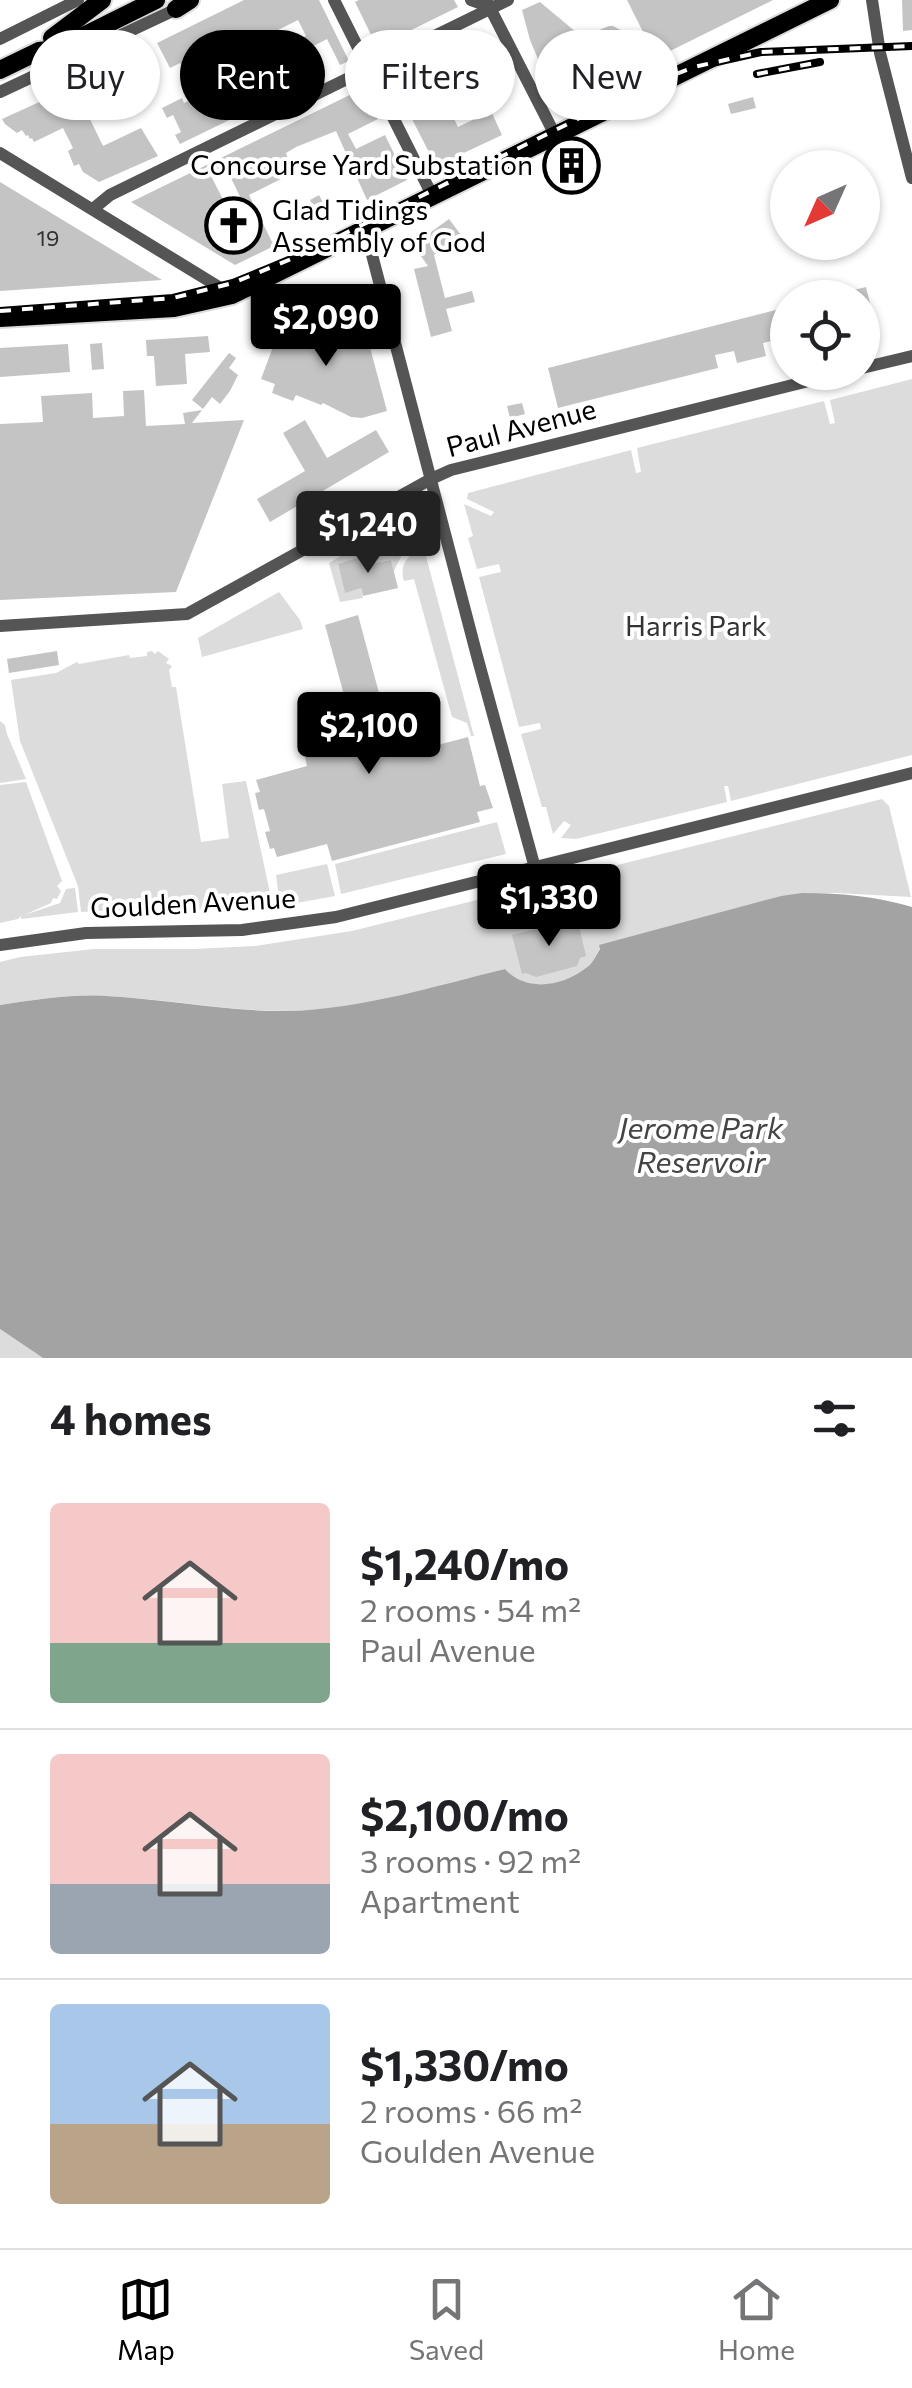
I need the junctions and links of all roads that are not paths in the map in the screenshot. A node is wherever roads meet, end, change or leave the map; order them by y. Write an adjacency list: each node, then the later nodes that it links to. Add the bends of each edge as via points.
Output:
1 (78, 0): 17 (street)
2 (102, 0): 12 (main road)
3 (129, 0): 13 (main road)
4 (156, 0): 14 (main road)
5 (334, 0): 15 (street)
6 (471, 0): 11 (street)
7 (508, 0): 11 (street)
8 (830, 0): 23 (main road)
9 (872, 0): 25 (street)
10 (187, 3): 21 (street)
11 (490, 3): 16 (street); 23 (street)
12 (65, 30)
13 (74, 30)
14 (94, 30)
15 (349, 30)
16 (440, 30)
17 (0, 39)
18 (30, 54): 19 (main road)
19 (0, 70)
20 (345, 80): 27 (street)
21 (0, 92)
22 (395, 120): 26 (street)
23 (555, 135): 26 (main road)
24 (0, 153): 27 (street)
25 (912, 178)
26 (432, 195): 28 (main road)
27 (93, 209): 29 (street)
28 (365, 228): 29 (main road); 34 (street)
29 (232, 295): 30 (main road, via 174,308)
30 (0, 318)
31 (912, 356): 32 (street)
32 (880, 364)
33 (773, 390): 34 (street, Paul Avenue)
34 (431, 478): 35 (street, Paul Avenue, via 187,614); 37 (street)
35 (0, 626)
36 (912, 772): 37 (street, Goulden Avenue)
37 (534, 868): 38 (street, Goulden Avenue, via 289,925 86,933)
38 (0, 944)

